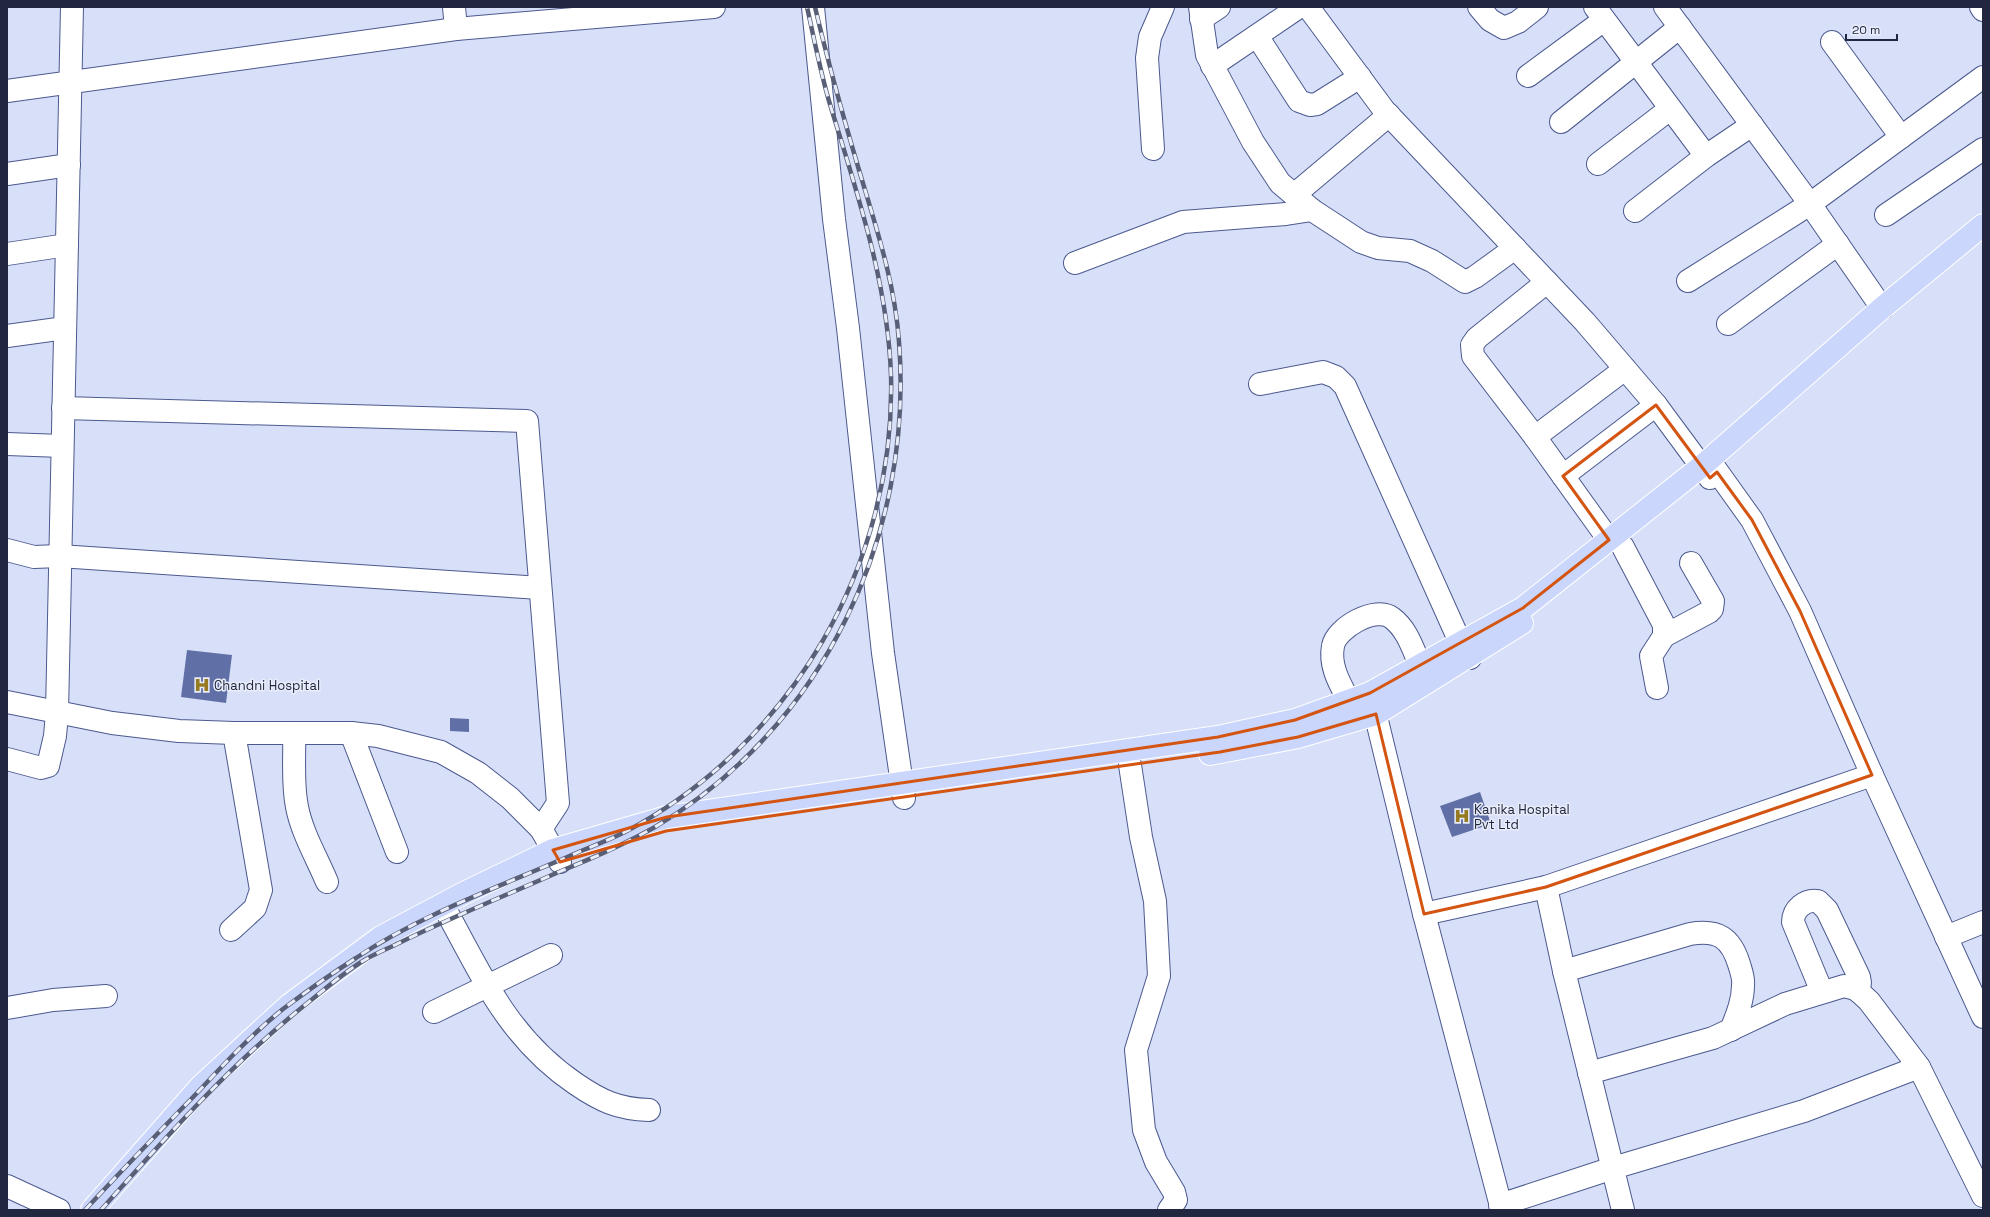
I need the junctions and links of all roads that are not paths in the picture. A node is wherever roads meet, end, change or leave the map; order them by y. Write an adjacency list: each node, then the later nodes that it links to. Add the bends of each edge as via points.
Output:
1 (72, 7): 25 (street)
2 (454, 7): 17 (street)
3 (714, 7): 17 (street)
4 (813, 7): 86 (street, via 878,615)
5 (1162, 7): 32 (street, via 1150,37 1147,58)
6 (1219, 7): 14 (street)
7 (1299, 7): 18 (street)
8 (1308, 7): 23 (street)
9 (1479, 7): 10 (street, via 1490,20 1504,28 1518,22)
10 (1537, 7)
11 (1665, 7): 16 (street)
12 (1981, 7): 13 (street)
13 (1983, 10)
14 (1200, 13): 21 (street, via 1207,55)
15 (1600, 14): 20 (street); 22 (street)
16 (1680, 27): 20 (street); 30 (street)
17 (456, 29): 25 (street)
18 (1257, 36): 21 (street); 23 (street, via 1300,101 1304,103 1317,104)
19 (1832, 42): 31 (street)
20 (1636, 64): 27 (street); 29 (street)
21 (1212, 66): 38 (street, via 1268,166)
22 (1528, 76)
23 (1360, 77): 28 (street)
24 (1983, 77): 31 (street)
25 (72, 81): 26 (street); 36 (street)
26 (7, 91)
27 (1670, 109): 34 (street); 35 (street)
28 (1389, 115): 38 (street); 47 (street)
29 (1561, 122)
30 (1752, 125): 34 (street); 39 (street)
31 (1901, 137): 39 (street)
32 (1153, 149)
33 (1983, 149): 42 (street)
34 (1706, 156): 41 (street)
35 (1598, 164)
36 (69, 165): 37 (street); 46 (street)
37 (7, 174)
38 (1294, 195): 40 (street)
39 (1810, 204): 44 (street); 50 (street)
40 (1312, 210): 47 (street, via 1369,246 1410,251 1441,266 1465,282); 49 (street, via 1183,222)
41 (1635, 211)
42 (1886, 215)
43 (1983, 225): 52 (main road)
44 (1838, 244): 52 (street); 53 (street)
45 (1983, 244): 63 (main road)
46 (67, 245): 48 (street); 54 (street)
47 (1515, 248): 51 (street)
48 (7, 254)
49 (1075, 263)
50 (1688, 281)
51 (1547, 282): 56 (street); 60 (street, via 1477,338 1472,345 1472,356)
52 (1882, 308): 63 (main road)
53 (1728, 324)
54 (65, 328): 55 (street); 59 (street)
55 (7, 336)
56 (1625, 369): 58 (street); 60 (street)
57 (1260, 384): 71 (street, via 1323,372 1336,377 1345,386)
58 (1656, 405): 63 (street); 64 (street)
59 (63, 408): 62 (street); 69 (street, via 527,421)
60 (1535, 437): 64 (street)
61 (7, 444): 62 (street)
62 (62, 446): 67 (street)
63 (1710, 469): 65 (main road); 85 (street, via 1752,520 1800,611)
64 (1563, 476): 65 (street)
65 (1616, 543): 70 (street, via 1664,625); 71 (main road, via 1530,619)
66 (7, 550): 67 (street, via 34,558)
67 (59, 556): 69 (street); 77 (street)
68 (1691, 562): 70 (street, via 1714,604 1709,612)
69 (540, 588): 87 (street, via 558,803)
70 (1664, 636): 73 (street, via 1651,656)
71 (1465, 650): 72 (main road); 78 (main road)
72 (1420, 665): 74 (main road); 75 (street, via 1401,626 1391,617 1376,614 1347,626 1336,636 1332,647 1335,675)
73 (1657, 688)
74 (1370, 693): 75 (main road); 78 (street)
75 (1349, 701): 83 (main road, via 1295,720)
76 (7, 702): 77 (street)
77 (58, 713): 81 (street, via 120,724); 82 (street, via 48,766 41,768)
78 (1376, 714): 84 (main road, via 1298,737); 92 (street)
79 (294, 733): 80 (street); 81 (street); 90 (street, via 297,808)
80 (351, 733): 87 (street, via 378,736 441,752 505,794); 88 (street)
81 (234, 734): 95 (street, via 261,890 255,908)
82 (7, 759)
83 (1099, 762): 84 (main road); 86 (main road)
84 (1130, 765): 117 (street, via 1141,838 1155,901 1159,976 1136,1050 1144,1130 1156,1162 1176,1200)
85 (1872, 775): 91 (street); 96 (street)
86 (903, 790): 89 (main road, via 666,831)
87 (541, 829): 89 (street)
88 (397, 852)
89 (556, 856): 93 (main road); 115 (main road, via 462,894 381,937 288,1006 201,1086)
90 (327, 882)
91 (1546, 887): 92 (street); 98 (street)
92 (1424, 914): 113 (street)
93 (449, 916): 99 (street); 116 (main road, via 384,950 297,1015 213,1096)
94 (1983, 922): 96 (street)
95 (231, 930)
96 (1946, 937): 105 (street)
97 (551, 955): 99 (street)
98 (1564, 971): 106 (street, via 1690,934 1700,932 1716,935 1731,944 1743,977 1741,1001); 108 (street)
99 (486, 986): 104 (street); 109 (street, via 515,1028 558,1072 602,1101 616,1107)
100 (1858, 991): 101 (street, via 1844,986); 101 (street, via 1859,977 1827,910 1818,900 1814,900 1796,909 1793,922); 107 (street, via 1869,1001)
101 (1822, 992): 106 (street, via 1785,1004)
102 (106, 996): 103 (street, via 53,1000)
103 (7, 1008)
104 (434, 1012)
105 (1983, 1017)
106 (1731, 1030): 108 (street, via 1713,1038)
107 (1919, 1067): 110 (street, via 1804,1111); 112 (street)
108 (1589, 1073): 110 (street)
109 (649, 1110)
110 (1613, 1168): 113 (street); 118 (street)
111 (7, 1186): 114 (street)
112 (1983, 1196)
113 (1501, 1207)
114 (59, 1210)
115 (92, 1210)
116 (110, 1210)
117 (1168, 1210)
118 (1623, 1210)

